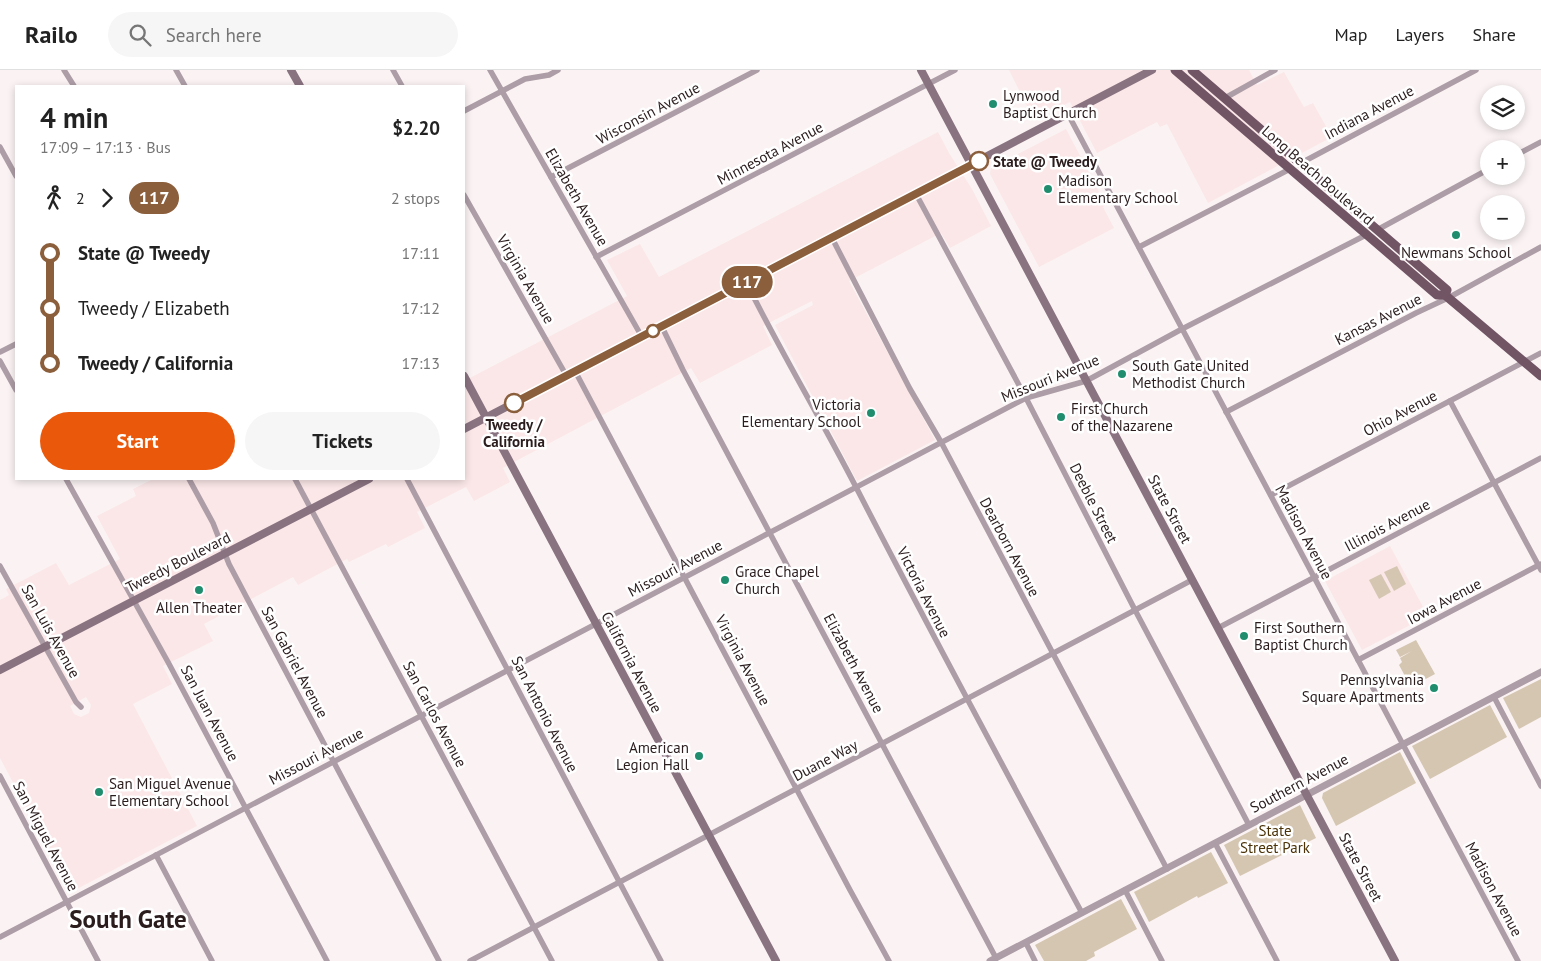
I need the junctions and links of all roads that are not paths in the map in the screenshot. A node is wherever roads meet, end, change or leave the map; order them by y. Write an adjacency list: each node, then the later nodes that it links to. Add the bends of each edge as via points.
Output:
1 (64, 70): 16 (street)
2 (176, 70): 17 (street)
3 (291, 70): 18 (main road)
4 (393, 70): 19 (street)
5 (490, 70): 20 (street, Elizabeth Avenue)
6 (558, 70): 20 (street, via 525,79)
7 (757, 70): 32 (street, Wisconsin Avenue)
8 (921, 70): 15 (main road, State Street)
9 (956, 70): 15 (street, Minnesota Avenue)
10 (1152, 70): 23 (main road)
11 (1175, 70): 29 (main road, Long Beach Boulevard)
12 (1192, 70): 21 (main road, Long Beach Boulevard)
13 (1275, 70): 21 (street)
14 (1476, 70): 27 (street, Indiana Avenue)
15 (929, 84): 28 (main road, State Street); 40 (street, Minnesota Avenue)
16 (73, 85)
17 (184, 85)
18 (299, 85)
19 (401, 85)
20 (502, 91): 22 (street); 32 (street, Elizabeth Avenue)
21 (1225, 98): 27 (main road, Long Beach Boulevard)
22 (465, 110)
23 (1068, 114): 28 (main road); 39 (street, Madison Avenue)
24 (1541, 142): 26 (street)
25 (0, 148): 30 (street)
26 (1525, 150)
27 (1301, 163): 35 (main road, Long Beach Boulevard)
28 (971, 165): 33 (main road); 55 (main road, State Street)
29 (1290, 169): 36 (main road, Long Beach Boulevard); 39 (street)
30 (15, 174)
31 (1480, 175): 35 (street)
32 (551, 177): 40 (street, Elizabeth Avenue)
33 (916, 194): 37 (main road); 57 (street, Deeble Street)
34 (465, 197): 52 (street, Virginia Avenue)
35 (1378, 230): 42 (main road, Long Beach Boulevard, via 1447,290)
36 (1366, 235): 42 (main road, Long Beach Boulevard, via 1437,295); 44 (street, Missouri Avenue)
37 (832, 238): 41 (main road); 62 (street, Dearborn Avenue)
38 (1541, 247): 42 (street, Kansas Avenue)
39 (1139, 248): 44 (street, Madison Avenue)
40 (596, 257): 45 (street, Elizabeth Avenue)
41 (746, 282): 43 (main road); 70 (street, Victoria Avenue)
42 (1446, 296): 50 (main road, Long Beach Boulevard); 59 (street, Kansas Avenue)
43 (662, 327): 45 (main road); 73 (street, Elizabeth Avenue)
44 (1182, 329): 55 (street, Missouri Avenue); 59 (street, Madison Avenue)
45 (642, 337): 51 (main road)
46 (15, 344): 47 (street)
47 (0, 352)
48 (1541, 353): 50 (street, Ohio Avenue)
49 (0, 361): 56 (street)
50 (1524, 362): 53 (main road, Long Beach Boulevard); 58 (street, Ohio Avenue)
51 (575, 371): 52 (main road); 77 (street, Virginia Avenue)
52 (566, 375): 60 (main road)
53 (1541, 376)
54 (465, 378): 60 (main road, California Avenue)
55 (1086, 381): 57 (street, Missouri Avenue); 79 (main road, State Street)
56 (15, 388)
57 (1026, 398): 62 (street, Missouri Avenue); 81 (street, Deeble Street)
58 (1450, 401): 69 (street); 71 (street, Ohio Avenue)
59 (1226, 412): 71 (street, Madison Avenue)
60 (487, 417): 61 (main road); 82 (main road, California Avenue)
61 (465, 428)
62 (941, 442): 70 (street, Missouri Avenue); 85 (street, Dearborn Avenue)
63 (1541, 458): 69 (street, Illinois Avenue)
64 (67, 480): 80 (street, San Juan Avenue)
65 (190, 480): 74 (street, San Gabriel Avenue)
66 (296, 480): 72 (street, San Carlos Avenue)
67 (367, 480): 72 (main road, Tweedy Boulevard)
68 (408, 480): 87 (street, San Antonio Avenue)
69 (1494, 483): 76 (street); 78 (street, Illinois Avenue)
70 (856, 487): 73 (street, Missouri Avenue); 91 (street, Victoria Avenue)
71 (1271, 495): 78 (street, Madison Avenue)
72 (312, 509): 74 (main road, Tweedy Boulevard); 93 (street, San Carlos Avenue)
73 (769, 533): 77 (street, Missouri Avenue); 94 (street, Elizabeth Avenue)
74 (226, 553): 80 (main road, Tweedy Boulevard); 96 (street, San Gabriel Avenue)
75 (0, 566): 84 (street, San Luis Avenue)
76 (1540, 566): 86 (street, Iowa Avenue)
77 (684, 577): 82 (street, Missouri Avenue); 99 (street, Virginia Avenue)
78 (1314, 578): 83 (street, Illinois Avenue); 86 (street, Madison Avenue)
79 (1192, 580): 81 (street, Duane Way); 83 (main road, State Street)
80 (135, 600): 84 (main road, Tweedy Boulevard); 101 (street, San Juan Avenue)
81 (1135, 610): 85 (street, Duane Way); 102 (street, Deeble Street)
82 (596, 623): 87 (street, Missouri Avenue); 103 (main road, California Avenue)
83 (1218, 628): 100 (main road, State Street)
84 (46, 646): 88 (main road, Tweedy Boulevard); 92 (street, San Luis Avenue)
85 (1052, 654): 91 (street, Duane Way); 106 (street, Dearborn Avenue)
86 (1358, 660): 95 (street, Madison Avenue)
87 (508, 669): 93 (street, Missouri Avenue); 107 (street, San Antonio Avenue)
88 (0, 670)
89 (1541, 672): 90 (street, Southern Avenue)
90 (1494, 697): 95 (street, Southern Avenue); 98 (street)
91 (966, 699): 94 (street, Duane Way); 110 (street, Victoria Avenue)
92 (81, 707)
93 (422, 715): 96 (street, Missouri Avenue); 111 (street, San Carlos Avenue)
94 (883, 743): 99 (street, Duane Way); 114 (street, Elizabeth Avenue)
95 (1403, 744): 100 (street, Southern Avenue); 128 (street, Madison Avenue)
96 (333, 762): 101 (street, Missouri Avenue); 118 (street, San Gabriel Avenue)
97 (0, 776): 109 (street, San Miguel Avenue)
98 (1541, 786)
99 (797, 789): 103 (street, Duane Way); 123 (street, Virginia Avenue)
100 (1307, 795): 102 (street, Southern Avenue); 127 (main road, State Street)
101 (245, 807): 105 (street, Missouri Avenue); 117 (street, San Juan Avenue)
102 (1249, 825): 104 (street, Southern Avenue)
103 (709, 835): 107 (street, Duane Way); 122 (main road, California Avenue)
104 (1215, 843): 106 (street, Southern Avenue); 126 (street)
105 (156, 855): 109 (street, Missouri Avenue); 116 (street)
106 (1167, 868): 108 (street, Southern Avenue)
107 (619, 882): 111 (street, Duane Way); 121 (street, San Antonio Avenue)
108 (1125, 890): 110 (street, Southern Avenue); 125 (street)
109 (66, 902): 112 (street, Missouri Avenue); 115 (street, San Miguel Avenue)
110 (1082, 913): 113 (street, Southern Avenue)
111 (534, 927): 119 (street, Duane Way); 120 (street, San Carlos Avenue)
112 (0, 937)
113 (1026, 942): 114 (street, Southern Avenue); 124 (street)
114 (993, 960)
115 (98, 961)
116 (212, 961)
117 (327, 961)
118 (439, 961)
119 (470, 961)
120 (552, 961)
121 (661, 961)
122 (776, 961)
123 (889, 961)
124 (1035, 961)
125 (1162, 961)
126 (1277, 961)
127 (1396, 961)
128 (1518, 961)

